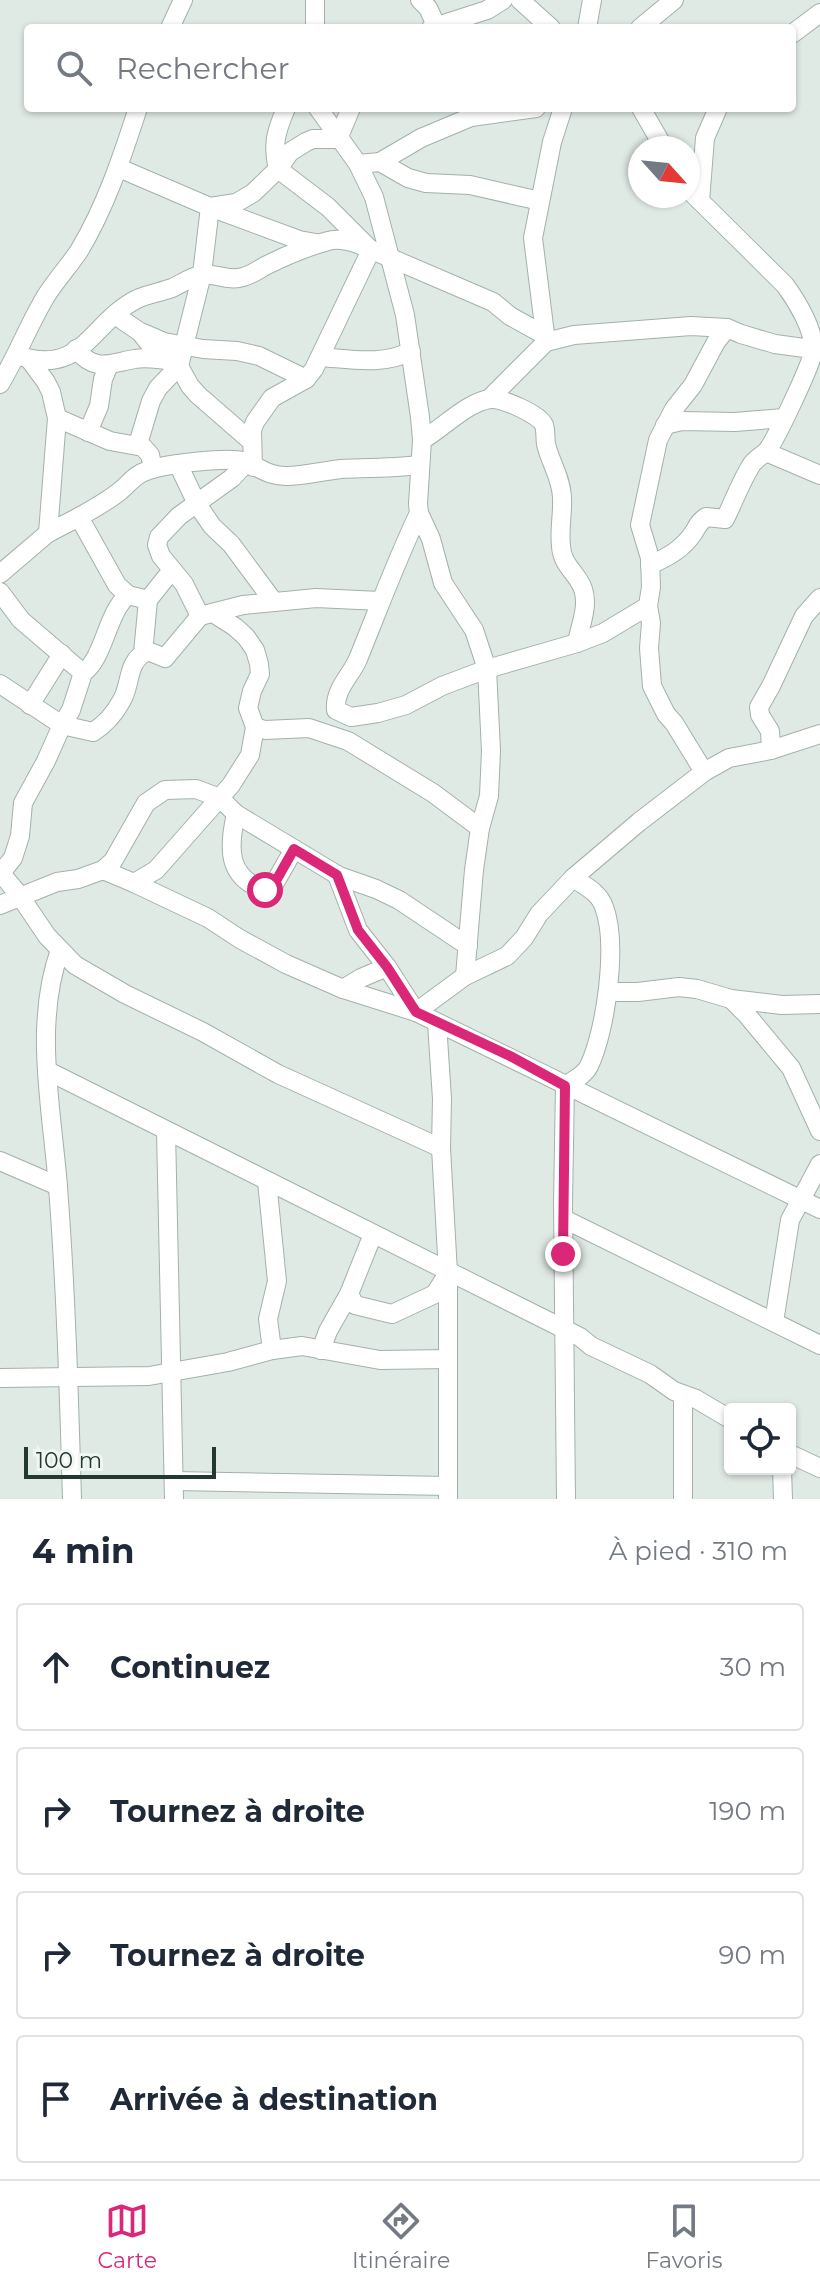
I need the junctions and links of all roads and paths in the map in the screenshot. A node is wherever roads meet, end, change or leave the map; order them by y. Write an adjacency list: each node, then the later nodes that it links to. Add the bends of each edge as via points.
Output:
1 (183, 0): 9 (street)
2 (315, 0): 10 (street)
3 (420, 0): 11 (street)
4 (503, 0): 12 (street)
5 (592, 0): 14 (street)
6 (674, 0): 15 (street)
7 (522, 1): 13 (street)
8 (820, 13): 16 (street)
9 (172, 24)
10 (315, 24)
11 (433, 24)
12 (443, 24)
13 (547, 24)
14 (588, 24)
15 (645, 24)
16 (796, 31)
17 (137, 112): 30 (street)
18 (284, 112): 31 (street, via 275,134)
19 (321, 112): 26 (street)
20 (349, 112): 26 (street)
21 (507, 112): 27 (street, via 471,117)
22 (562, 112): 32 (street)
23 (643, 112): 25 (street)
24 (716, 112): 29 (street)
25 (657, 136)
26 (338, 139): 28 (street); 31 (street, via 306,142)
27 (380, 162): 28 (street); 32 (street, via 426,183 470,185)
28 (358, 164): 37 (street)
29 (700, 164)
30 (119, 168): 34 (street); 48 (street, via 78,252 45,299)
31 (278, 169): 34 (street, via 236,203); 36 (street, via 328,207)
32 (540, 201): 43 (street, via 533,238)
33 (700, 201): 40 (street)
34 (210, 207): 35 (street); 38 (street)
35 (320, 244): 36 (street, via 343,240); 38 (street, via 245,277)
36 (371, 250): 37 (street); 49 (street)
37 (392, 259): 43 (street, via 493,302); 47 (street)
38 (202, 274): 39 (street, via 139,298); 44 (street)
39 (115, 315): 42 (street); 45 (street)
40 (813, 317): 46 (street)
41 (727, 328): 43 (street, via 620,330); 46 (street, via 775,344); 57 (street)
42 (140, 332): 44 (street); 50 (street)
43 (546, 339): 54 (street)
44 (185, 344): 50 (street); 52 (street, via 259,356)
45 (76, 349): 48 (street, via 52,361); 51 (street, via 93,362)
46 (817, 350): 56 (street)
47 (411, 351): 49 (street, via 392,359); 59 (street)
48 (23, 357): 53 (street); 55 (street, via 46,382)
49 (320, 357): 52 (street)
50 (174, 363): 51 (street, via 140,358); 60 (street, via 198,395); 61 (street, via 151,401)
51 (109, 365): 58 (street)
52 (306, 379): 60 (street, via 272,398 252,430)
53 (0, 384)
54 (489, 399): 59 (street); 83 (street, via 511,404 543,423 561,481 561,556 583,587 585,606)
55 (57, 418): 58 (street); 71 (street)
56 (784, 418): 57 (street); 62 (street)
57 (665, 425): 72 (street, via 640,525)
58 (88, 432): 61 (street)
59 (422, 440): 65 (street)
60 (252, 442): 64 (street)
61 (138, 444): 66 (street, via 147,450)
62 (766, 452): 67 (street); 72 (street, via 750,467 725,519 699,521 672,555)
63 (178, 464): 64 (street); 66 (street); 68 (street)
64 (250, 464): 65 (street, via 283,476); 68 (street)
65 (420, 465): 69 (street)
66 (153, 468): 70 (street)
67 (820, 475)
68 (197, 504): 73 (street, via 159,537 161,556); 80 (street)
69 (419, 513): 79 (street); 86 (street, via 443,583 474,630)
70 (79, 517): 71 (street); 76 (street)
71 (48, 533): 74 (street)
72 (650, 565): 81 (street)
73 (172, 570): 78 (street); 82 (street)
74 (0, 574)
75 (0, 592): 85 (street, via 21,620)
76 (128, 595): 78 (street); 87 (street)
77 (820, 598): 93 (street, via 804,616 759,707 770,731)
78 (148, 600): 84 (street)
79 (380, 601): 80 (street); 86 (street, via 356,664 341,685 336,710 351,717 378,713)
80 (274, 602): 82 (street)
81 (648, 606): 83 (street); 94 (street, via 652,686)
82 (207, 615): 84 (street, via 167,657); 91 (street, via 235,627 255,650 260,674 248,708)
83 (577, 643): 86 (street)
84 (143, 653): 90 (street, via 131,667 122,701 105,724 93,732)
85 (62, 654): 87 (street); 89 (street)
86 (487, 669): 97 (street, via 491,751 489,796)
87 (83, 673): 90 (street)
88 (0, 684): 89 (street)
89 (30, 705): 90 (street)
90 (62, 725): 100 (street, via 23,803 13,858)
91 (255, 727): 95 (street, via 250,755); 97 (street, via 309,728 348,741)
92 (820, 731): 93 (street)
93 (771, 750): 94 (street, via 729,758)
94 (704, 772): 102 (street)
95 (220, 798): 96 (street); 99 (street, via 196,789 165,790 146,803); 103 (street, via 156,870)
96 (236, 814): 98 (street); 98 (street, via 231,842 235,867 255,887 273,886)
97 (480, 828): 106 (street)
98 (294, 849): 101 (street)
99 (103, 870): 103 (street); 104 (street)
100 (0, 873): 104 (street)
101 (337, 875): 106 (street, via 399,900); 108 (street, via 358,930)
102 (573, 878): 109 (street, via 516,948); 111 (street, via 604,905)
103 (134, 883): 110 (street)
104 (20, 896): 105 (street); 107 (street)
105 (0, 905)
106 (468, 946): 109 (street)
107 (60, 950): 116 (street, via 47,996); 120 (street, via 75,965 148,1007 278,1074)
108 (387, 967): 110 (street); 114 (street)
109 (465, 976): 114 (street)
110 (343, 989): 114 (street)
111 (608, 992): 112 (street, via 679,987); 117 (street, via 589,1066)
112 (731, 999): 113 (street); 119 (street, via 791,1068)
113 (820, 1004)
114 (416, 1012): 115 (street)
115 (437, 1023): 117 (street); 120 (street)
116 (48, 1071): 118 (street); 124 (street)
117 (565, 1086): 125 (street); 127 (street)
118 (166, 1131): 123 (street); 137 (street)
119 (820, 1131)
120 (441, 1148): 129 (street)
121 (0, 1161): 124 (street)
122 (820, 1164): 125 (street)
123 (267, 1181): 128 (street); 134 (street, via 277,1281 268,1319)
124 (58, 1186): 138 (street)
125 (800, 1199): 126 (street); 131 (street, via 787,1232)
126 (820, 1209)
127 (564, 1219): 131 (street); 132 (street)
128 (373, 1234): 129 (street); 130 (street)
129 (448, 1273): 130 (street, via 435,1294 392,1314 355,1305); 132 (street); 136 (street)
130 (349, 1294): 135 (street)
131 (774, 1322): 133 (street)
132 (565, 1331): 140 (street); 148 (street)
133 (820, 1345)
134 (272, 1350): 135 (street); 137 (street)
135 (321, 1350): 136 (street, via 380,1360)
136 (448, 1359): 146 (street)
137 (171, 1372): 138 (street); 145 (street)
138 (69, 1377): 139 (street); 147 (street)
139 (0, 1378)
140 (683, 1395): 141 (street); 149 (street)
141 (724, 1415)
142 (796, 1457): 143 (street)
143 (820, 1468)
144 (782, 1475): 150 (street)
145 (174, 1490): 146 (street)
146 (448, 1492)
147 (72, 1499)
148 (566, 1499)
149 (683, 1499)
150 (783, 1499)

